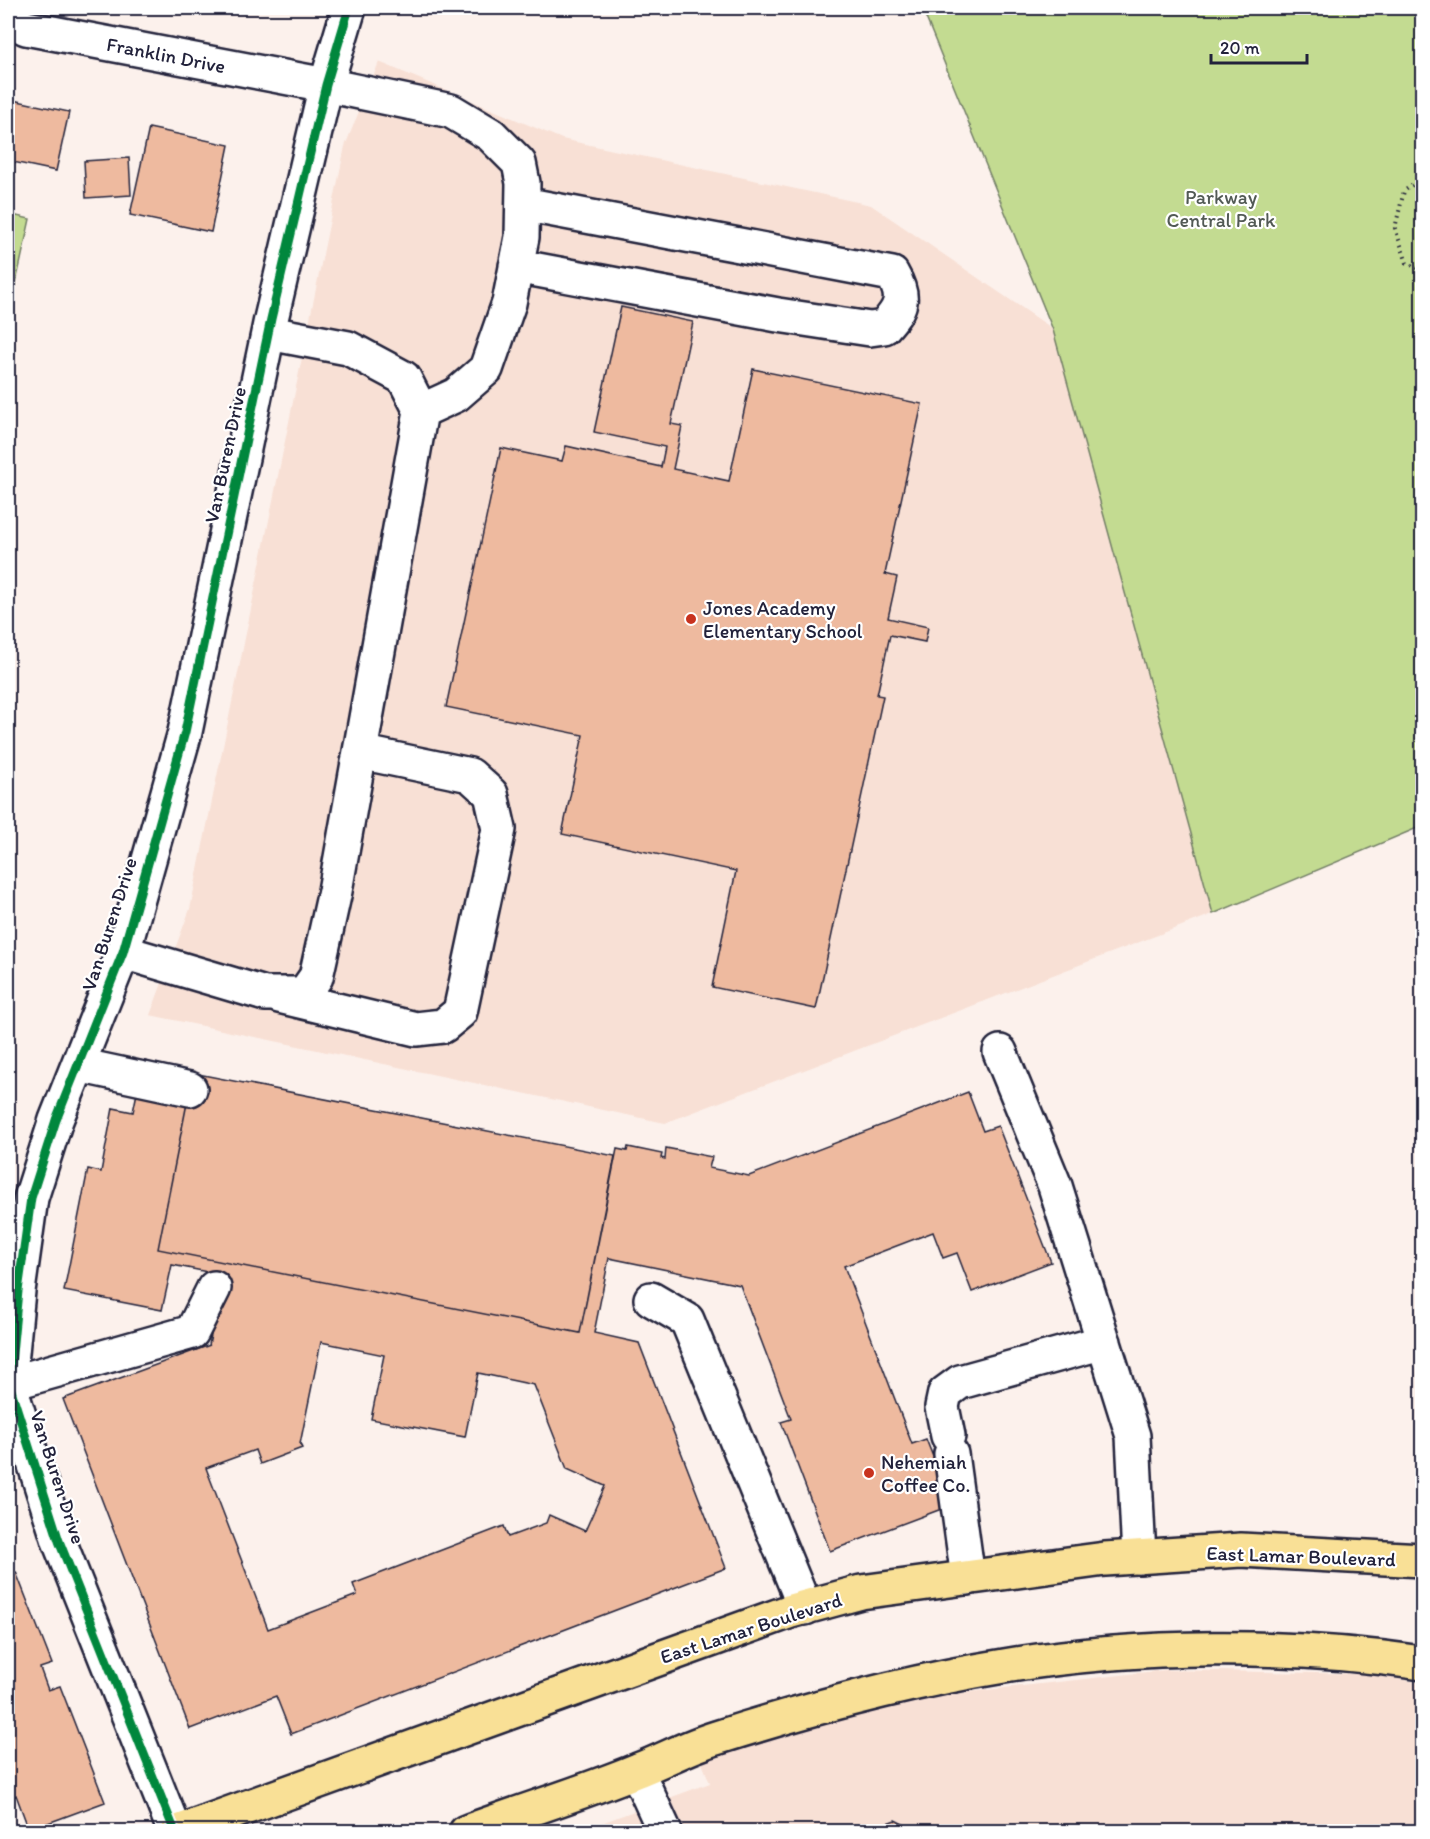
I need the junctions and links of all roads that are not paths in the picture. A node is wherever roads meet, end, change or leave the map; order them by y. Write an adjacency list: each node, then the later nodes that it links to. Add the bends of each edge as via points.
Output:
1 (348, 8): 3 (street, Van Buren Drive)
2 (8, 19): 3 (street, Franklin Drive, via 26,28)
3 (326, 85): 4 (street, Franklin Drive, via 451,111 491,135 519,163); 6 (street, Van Buren Drive)
4 (523, 204): 5 (street, Franklin Drive); 5 (street, via 892,274 900,288 900,304 884,327 870,329)
5 (516, 266): 7 (street, Franklin Drive, via 509,303 486,369 456,395)
6 (269, 333): 7 (street, via 348,348 404,378); 9 (street, Van Buren Drive, via 185,732)
7 (421, 411): 8 (street)
8 (360, 752): 10 (street, via 316,977 304,994); 10 (street, via 470,776 491,794 499,829 460,1012 443,1026 416,1029)
9 (123, 952): 10 (street); 12 (street, Van Buren Drive)
10 (269, 994)
11 (1000, 1052): 16 (street, via 1055,1186)
12 (78, 1065): 13 (street); 17 (street, Van Buren Drive, via 31,1198)
13 (190, 1089)
14 (214, 1288): 17 (street, via 192,1332)
15 (651, 1299): 21 (street, via 687,1320)
16 (1104, 1342): 18 (street, via 1133,1436); 20 (street, via 960,1382 945,1393 942,1407)
17 (8, 1384): 24 (street, Van Buren Drive, via 59,1541)
18 (1139, 1557): 19 (main road, East Lamar Boulevard, via 1241,1550); 20 (main road, East Lamar Boulevard)
19 (1422, 1560)
20 (968, 1578): 21 (main road, East Lamar Boulevard, via 861,1592)
21 (805, 1608): 24 (main road, East Lamar Boulevard)
22 (1422, 1663): 23 (main road, via 1285,1649 1214,1649 1098,1655 1004,1666 862,1695 713,1738)
23 (637, 1771): 25 (main road); 26 (street)
24 (176, 1832)
25 (466, 1832)
26 (664, 1832)

